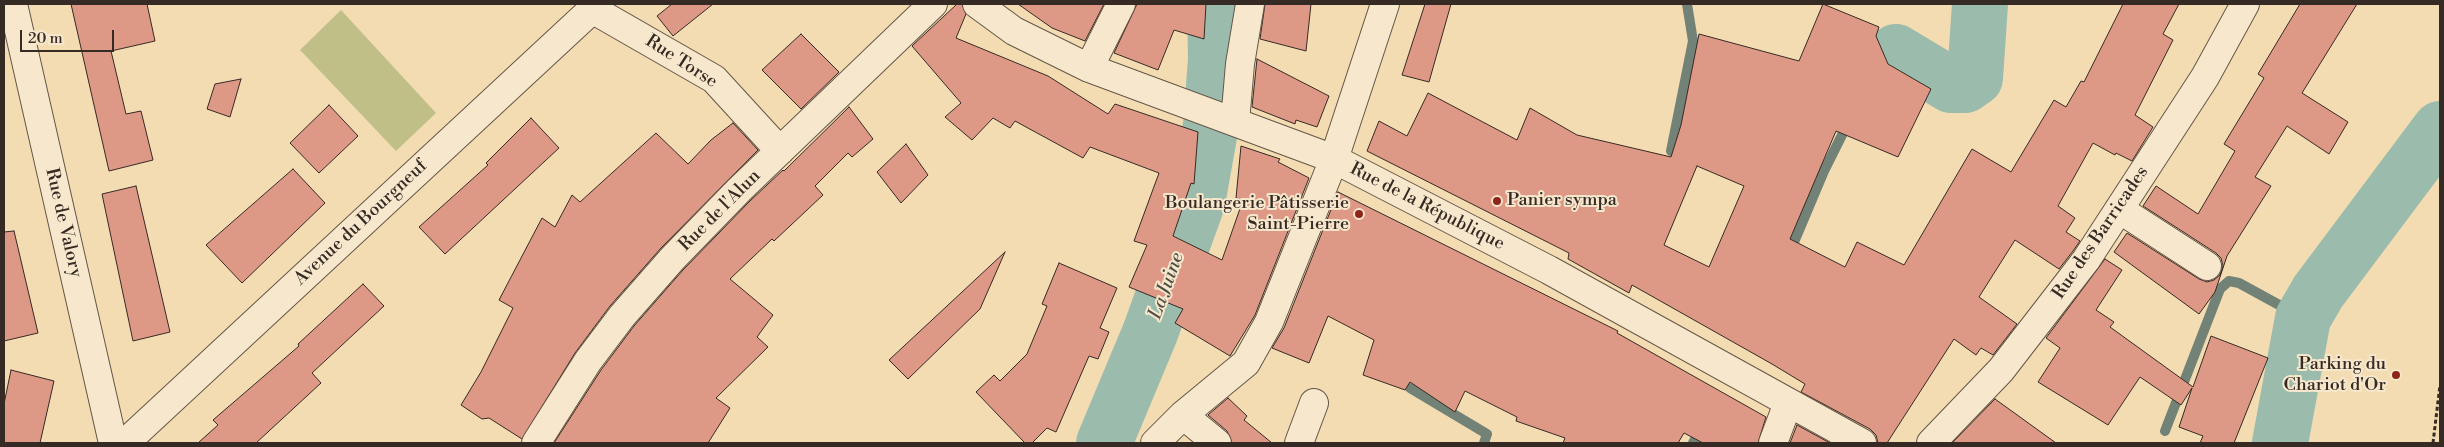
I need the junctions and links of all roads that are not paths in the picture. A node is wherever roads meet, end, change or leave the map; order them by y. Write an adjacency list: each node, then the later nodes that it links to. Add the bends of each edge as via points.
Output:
1 (13, 4): 18 (street, Rue de Valory)
2 (933, 4): 11 (street, Rue de l'Alun)
3 (977, 4): 9 (street, Rue de la République, via 1014,30)
4 (1121, 4): 9 (street)
5 (1250, 4): 10 (street)
6 (1386, 4): 12 (street)
7 (2245, 4): 13 (street, Rue des Barricades, via 2205,76)
8 (595, 6): 11 (street, Rue Torse, via 714,79); 19 (street, Avenue du Bourgneuf)
9 (1089, 68): 10 (street, Rue de la République)
10 (1235, 122): 12 (street, Rue de la République)
11 (780, 151): 20 (street, Rue de l'Alun, via 672,259 622,316 588,361)
12 (1334, 159): 16 (street, Rue de la République, via 1549,270); 17 (street, via 1269,322 1246,363)
13 (2119, 209): 14 (street); 26 (street, Rue des Barricades, via 2086,260 2001,370)
14 (2207, 266)
15 (1314, 403): 23 (street)
16 (1788, 403): 24 (street); 25 (street, Rue de la République)
17 (1183, 415): 21 (street); 22 (street)
18 (112, 443)
19 (125, 443)
20 (536, 443)
21 (1155, 443)
22 (1217, 443)
23 (1299, 443)
24 (1773, 443)
25 (1862, 443)
26 (1931, 443)

